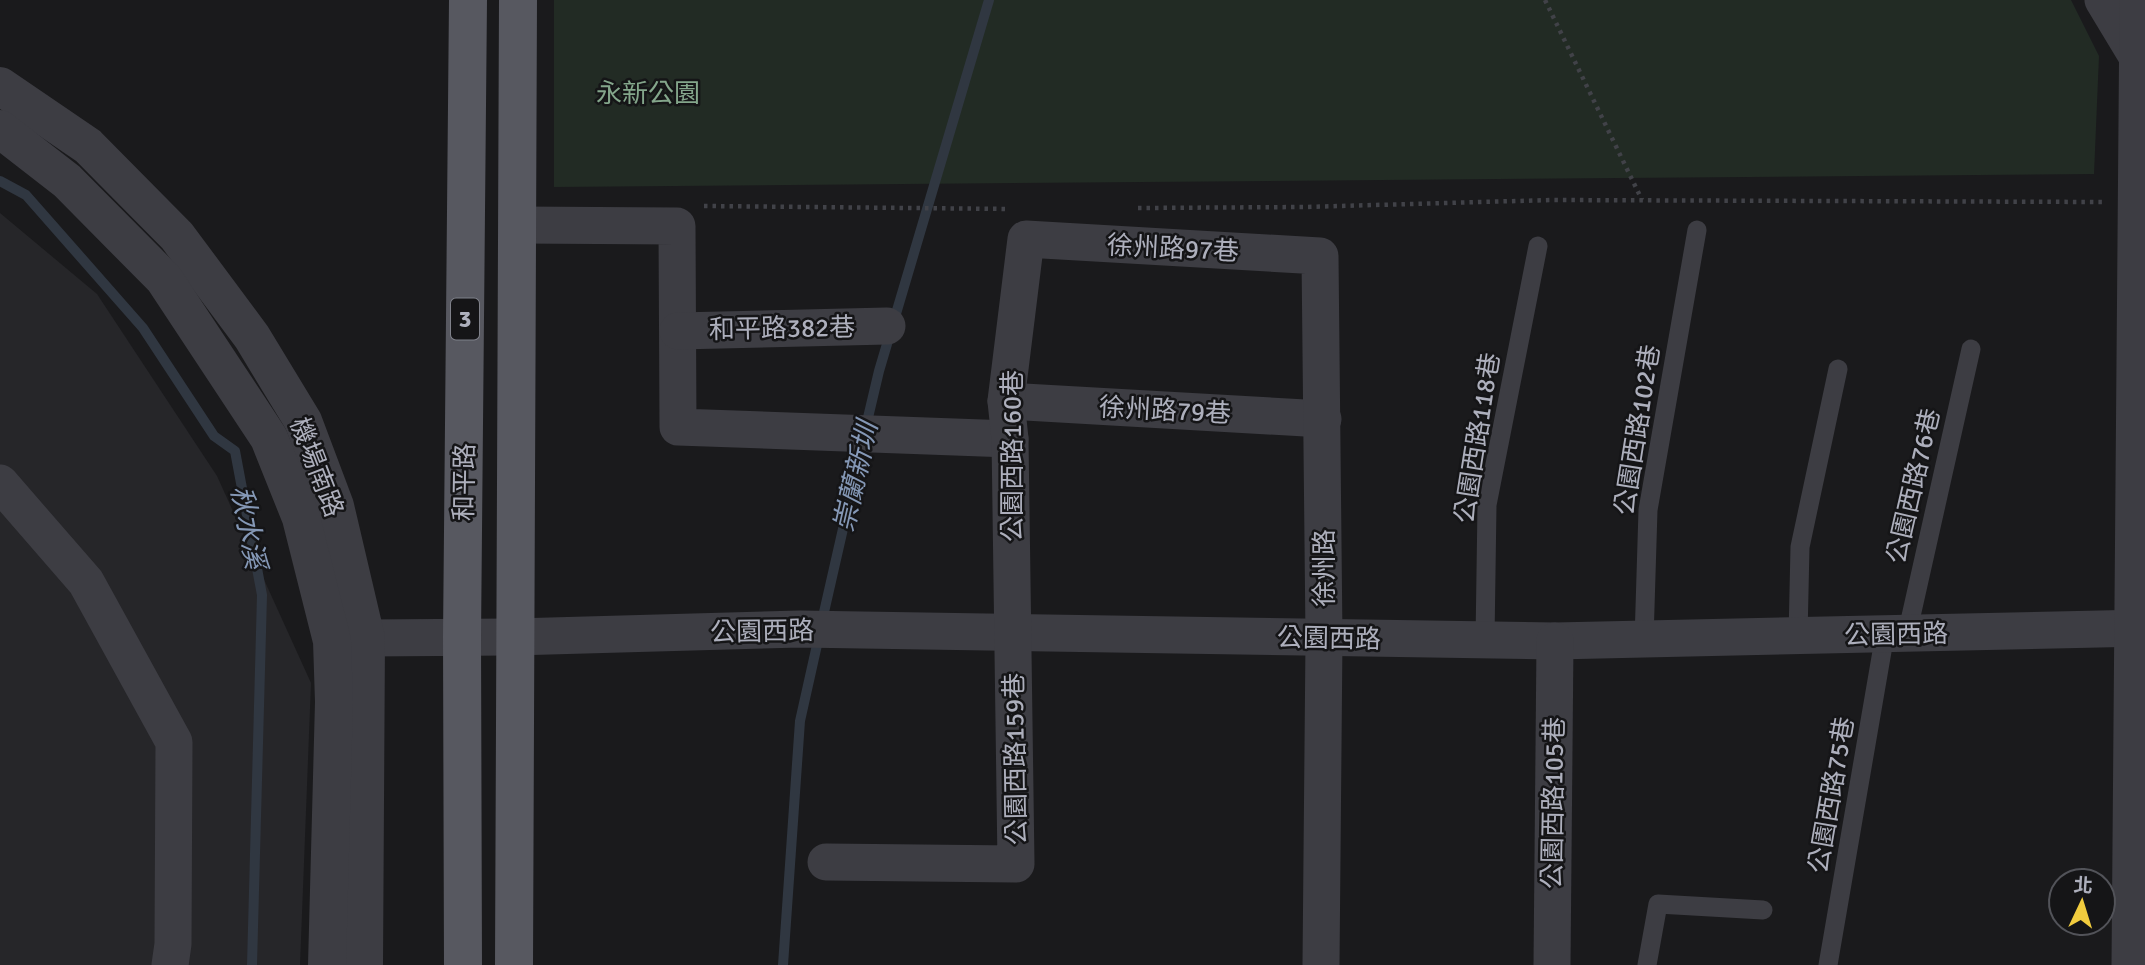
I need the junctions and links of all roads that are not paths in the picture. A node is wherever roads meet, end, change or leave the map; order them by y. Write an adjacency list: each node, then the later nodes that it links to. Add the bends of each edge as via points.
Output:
1 (468, 0): 25 (main road, 和平路 / 3)
2 (517, 0): 9 (main road, 和平路 / 3)
3 (2103, 0): 5 (street)
4 (2138, 0): 5 (street)
5 (2141, 65): 21 (street, via 2136,202)
6 (0, 86): 28 (street, 機場南路, via 88,146 177,236 252,337 303,421 335,506)
7 (0, 129): 28 (street, 機場南路, via 67,181 164,279 234,381 269,438)
8 (1022, 224): 12 (street, 徐州路97巷); 17 (street, 公園西路160巷)
9 (518, 225): 14 (street, via 686,216); 26 (main road, 和平路 / 3)
10 (1697, 230): 30 (lane, 公園西路102巷, via 1648,510)
11 (1538, 246): 29 (lane, 公園西路118巷, via 1487,505)
12 (1320, 256): 18 (street, 徐州路)
13 (887, 326): 14 (street, 和平路382巷)
14 (678, 331): 19 (street, via 678,427)
15 (1970, 349): 23 (lane, 公園西路76巷)
16 (1838, 369): 24 (lane, via 1800,547)
17 (1006, 401): 18 (street, 徐州路79巷); 19 (street, 公園西路160巷)
18 (1323, 418): 27 (street, 徐州路)
19 (1010, 439): 22 (street, 公園西路160巷)
20 (0, 483): 34 (street, via 86,582 174,742)
21 (2139, 628): 23 (street, 公園西路); 43 (street)
22 (1014, 632): 26 (street, 公園西路, via 817,630); 27 (street, 公園西路); 32 (street, 公園西路159巷, via 1017,864)
23 (1896, 634): 24 (street, 公園西路); 42 (lane, 公園西路75巷)
24 (1798, 636): 30 (street, 公園西路)
25 (462, 637): 26 (street, 公園西路); 28 (street, 公園西路); 37 (main road, 和平路 / 3)
26 (513, 637): 38 (main road, 和平路 / 3)
27 (1324, 638): 29 (street, 公園西路); 39 (street, 徐州路)
28 (349, 640): 35 (street, 機場南路, via 334,702); 36 (street, 機場南路, via 367,818)
29 (1485, 640): 31 (street, 公園西路)
30 (1644, 640): 31 (street, 公園西路)
31 (1555, 642): 40 (street, 公園西路105巷)
32 (826, 862)
33 (1763, 910): 41 (lane, via 1658,904)
34 (170, 965)
35 (327, 965)
36 (364, 965)
37 (463, 965)
38 (514, 965)
39 (1321, 965)
40 (1552, 965)
41 (1647, 965)
42 (1828, 965)
43 (2130, 965)

